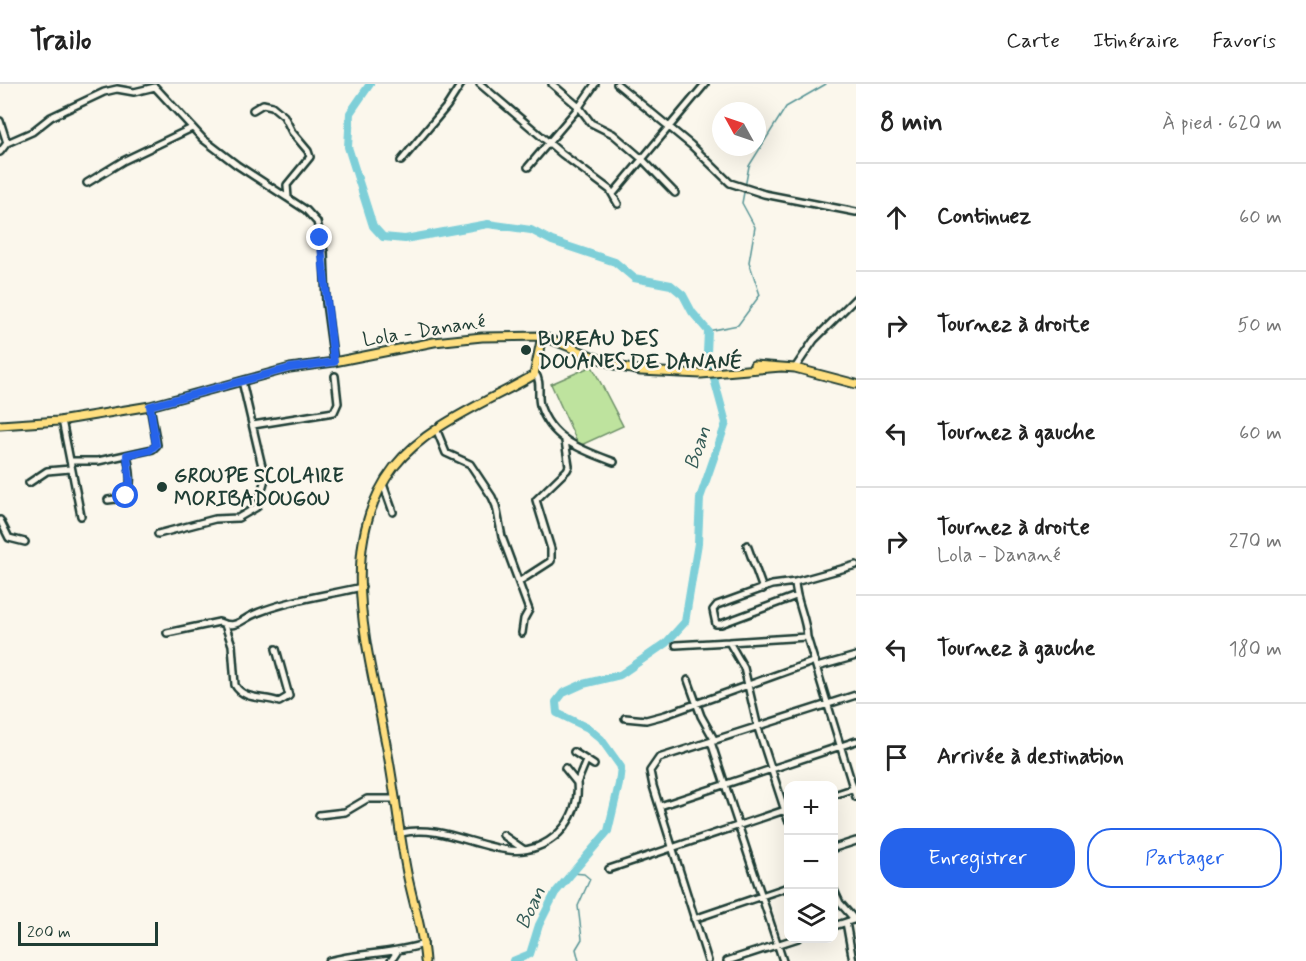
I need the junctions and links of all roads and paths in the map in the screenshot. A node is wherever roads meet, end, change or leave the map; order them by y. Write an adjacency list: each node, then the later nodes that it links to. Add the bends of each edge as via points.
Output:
1 (461, 84): 18 (street)
2 (480, 84): 14 (street)
3 (552, 84): 9 (street)
4 (595, 84): 9 (street)
5 (616, 84): 13 (street)
6 (695, 84): 8 (street)
7 (153, 86): 12 (street); 15 (street, via 134,92 104,92)
8 (703, 86): 13 (street)
9 (579, 107): 14 (street); 17 (street, via 591,123 613,134)
10 (253, 110): 23 (street, via 262,104 276,109 310,157 287,185)
11 (0, 121): 15 (street)
12 (192, 128): 20 (street); 23 (street, via 237,165)
13 (669, 128): 17 (street); 25 (street, via 730,183 764,194)
14 (549, 141): 19 (street); 22 (street)
15 (7, 143): 16 (street)
16 (0, 152)
17 (642, 159): 21 (street); 22 (street)
18 (401, 160)
19 (528, 167)
20 (87, 183)
21 (675, 193)
22 (613, 194): 24 (street)
23 (288, 198): 28 (street, via 319,226)
24 (618, 204)
25 (856, 212)
26 (856, 298): 31 (street, via 814,340)
27 (542, 336): 28 (main road, Lola - Danané, via 434,342); 30 (main road, Lola - Danané, via 617,366 641,371 700,374); 32 (main road)
28 (334, 362): 34 (main road, Lola - Danané, via 290,368)
29 (754, 365): 30 (main road, Lola - Danané)
30 (781, 367): 31 (main road, Lola - Danané)
31 (795, 368): 35 (main road, Lola - Danané)
32 (535, 373): 40 (main road); 41 (street, via 543,411)
33 (335, 376): 39 (street, via 338,403 334,412)
34 (242, 381): 36 (main road, Lola - Danané); 39 (street)
35 (856, 384)
36 (150, 406): 37 (main road, Lola - Danané); 42 (street, via 156,445)
37 (62, 420): 38 (main road, Lola - Danané); 43 (street)
38 (0, 425)
39 (253, 425): 52 (street, via 265,479 257,507 238,518 215,519)
40 (436, 431): 47 (main road, via 395,465); 56 (street, via 446,453 470,464 492,497 502,537)
41 (564, 441): 44 (street); 56 (street, via 567,470 536,501 551,561)
42 (127, 455): 43 (street); 48 (street, via 127,495)
43 (70, 461): 45 (street)
44 (614, 462)
45 (70, 469): 46 (street, via 47,471); 50 (street)
46 (29, 483)
47 (383, 484): 49 (street); 58 (main road, via 361,546)
48 (108, 500)
49 (393, 512)
50 (81, 516)
51 (0, 520): 53 (street, via 9,538)
52 (158, 534)
53 (25, 542)
54 (747, 545): 59 (street)
55 (856, 565): 57 (street)
56 (520, 581): 63 (street, via 529,610)
57 (795, 582): 59 (street); 60 (street)
58 (362, 587): 61 (street, via 274,607 239,624); 90 (main road, via 370,670)
59 (763, 589): 60 (street, via 715,607 715,622 721,624)
60 (796, 596): 64 (street)
61 (225, 625): 62 (street, via 219,622); 67 (street, via 232,645 235,685 252,697 279,702 289,696)
62 (167, 633)
63 (522, 633)
64 (807, 637): 65 (street); 69 (street)
65 (729, 642): 66 (street); 71 (street, via 744,668)
66 (676, 645)
67 (276, 649)
68 (856, 656): 69 (street)
69 (816, 664): 71 (street); 73 (street)
70 (688, 680): 74 (street)
71 (748, 686): 74 (street); 76 (street)
72 (856, 695): 73 (street)
73 (830, 704): 76 (street); 79 (street)
74 (697, 705): 75 (street, via 646,720); 78 (street)
75 (626, 718)
76 (758, 728): 78 (street); 84 (street)
77 (856, 741): 79 (street)
78 (713, 742): 86 (street); 92 (street, via 653,763 650,773)
79 (841, 746): 84 (street); 87 (street)
80 (574, 752): 81 (street)
81 (586, 761): 82 (street); 85 (street)
82 (594, 765)
83 (565, 768): 85 (street)
84 (771, 768): 86 (street); 91 (street)
85 (577, 783): 100 (street, via 574,809 560,836)
86 (724, 783): 92 (street); 95 (street)
87 (855, 788): 88 (street); 89 (street)
88 (838, 794)
89 (856, 797)
90 (396, 799): 94 (street, via 367,799 345,812); 96 (main road)
91 (784, 801)
92 (660, 806): 101 (street)
93 (784, 810): 95 (street)
94 (319, 815)
95 (739, 827): 101 (street); 104 (street)
96 (401, 833): 100 (street, via 420,830 507,850); 111 (main road)
97 (503, 835): 100 (street)
98 (856, 841): 99 (street)
99 (838, 847)
100 (523, 849)
101 (671, 849): 102 (street); 106 (street)
102 (609, 869)
103 (784, 889): 104 (street)
104 (763, 896): 106 (street); 112 (street)
105 (838, 899): 107 (street)
106 (694, 919): 117 (street)
107 (856, 920): 108 (street)
108 (846, 922): 109 (street); 120 (street)
109 (838, 925)
110 (784, 943): 112 (street)
111 (424, 944): 113 (street); 116 (main road)
112 (777, 945): 118 (street); 119 (street)
113 (397, 952): 114 (street); 115 (street)
114 (328, 961)
115 (391, 961)
116 (425, 961)
117 (708, 961)
118 (727, 961)
119 (783, 961)
120 (853, 961)

